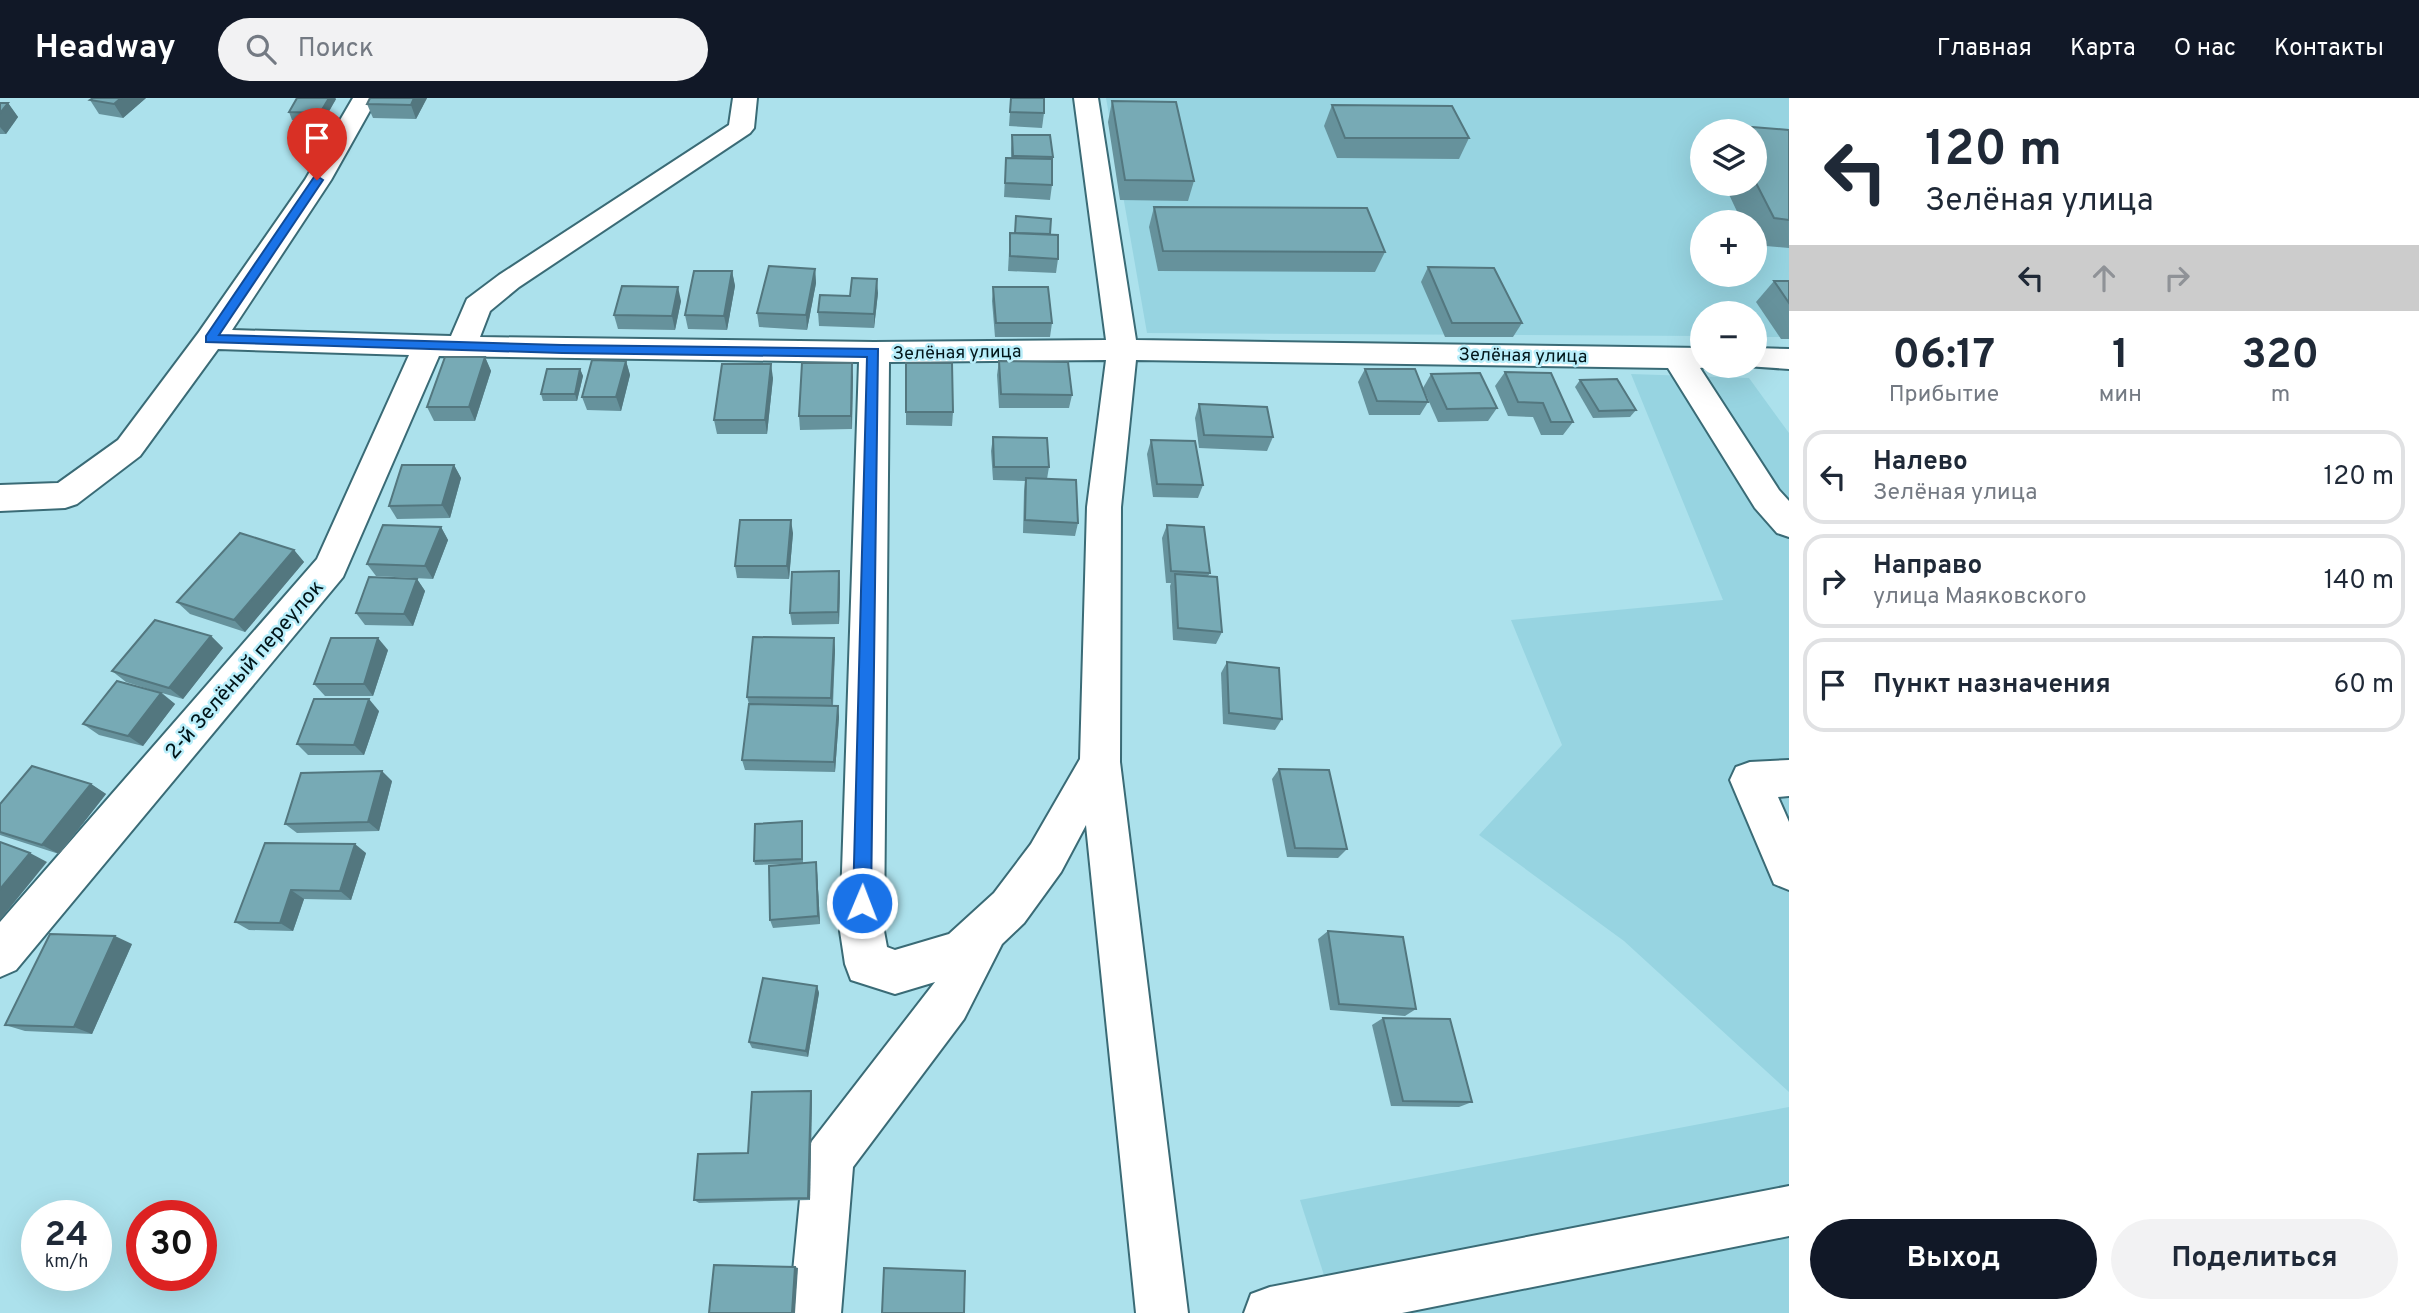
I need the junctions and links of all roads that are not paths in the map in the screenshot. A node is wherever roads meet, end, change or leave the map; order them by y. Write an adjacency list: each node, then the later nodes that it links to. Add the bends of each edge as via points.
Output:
1 (365, 98): 4 (street, via 317,180)
2 (745, 98): 5 (street, 2-й Зелёный переулок, via 741,128 509,281 477,306)
3 (1086, 98): 6 (street)
4 (210, 339): 5 (street, Зелёная улица); 12 (street, via 129,448 65,495)
5 (445, 346): 7 (street, Зелёная улица); 18 (street, 2-й Зелёный переулок, via 331,568)
6 (1122, 350): 7 (street, Зелёная улица); 8 (street, Зелёная улица); 14 (street, via 1104,507)
7 (874, 352): 17 (street, via 862,931 867,964 895,972 962,952)
8 (1690, 358)
9 (1767, 358): 10 (street)
10 (1789, 359)
11 (1701, 378): 13 (street, via 1768,499)
12 (0, 498)
13 (1789, 524)
14 (1100, 762): 17 (street, via 1046,858 1009,908); 21 (street)
15 (1789, 778): 16 (street, via 1750,780)
16 (1789, 870)
17 (988, 927): 20 (street, via 948,1003 829,1158)
18 (0, 955)
19 (1789, 1212): 22 (street)
20 (815, 1313)
21 (1162, 1313)
22 (1270, 1313)

